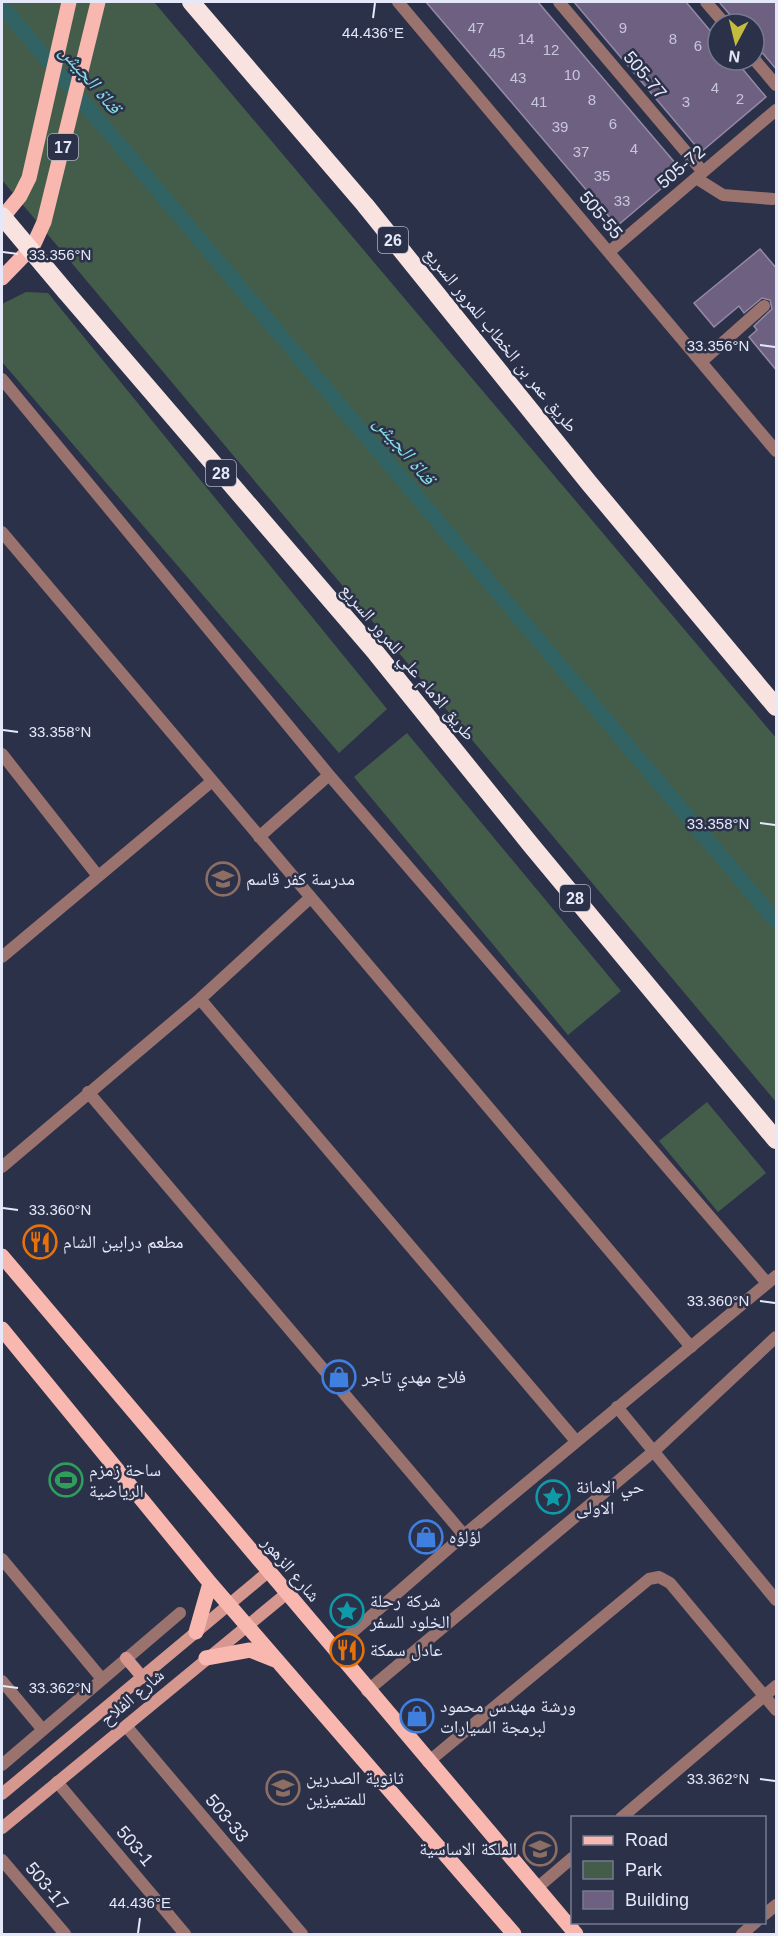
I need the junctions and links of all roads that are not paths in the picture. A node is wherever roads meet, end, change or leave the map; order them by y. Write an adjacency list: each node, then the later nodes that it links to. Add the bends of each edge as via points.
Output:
1 (69, 2): 11 (main road, 17, via 29,177 20,196)
2 (98, 2): 13 (main road, 17, via 44,222 33,246)
3 (190, 2): 19 (highway, طريق عمر بن الخطاب للمرور السريع / 26, via 365,205 589,483)
4 (398, 2): 12 (street, 505-55)
5 (559, 2): 9 (street, 505-77)
6 (766, 72): 7 (street)
7 (777, 85)
8 (777, 110): 9 (street, 505-72)
9 (700, 175): 10 (street, 505-77, via 723,195); 12 (street, 505-72)
10 (773, 199)
11 (2, 217): 29 (highway, طريق الامام علي للمرور السريع / 28, bridge, via 376,653)
12 (609, 252): 15 (street, 505-55)
13 (2, 278)
14 (764, 306): 15 (street)
15 (701, 362): 17 (street, 505-55)
16 (2, 378): 21 (street)
17 (777, 451)
18 (2, 532): 22 (street)
19 (777, 707)
20 (2, 754): 24 (street)
21 (329, 775): 23 (street); 32 (street)
22 (212, 782): 23 (street); 24 (street)
23 (259, 837): 25 (street)
24 (98, 876): 26 (street)
25 (310, 898): 27 (street); 35 (street)
26 (2, 957)
27 (200, 999): 28 (street); 37 (street)
28 (88, 1092): 30 (street); 39 (street)
29 (777, 1140)
30 (2, 1167)
31 (2, 1256): 41 (main road, شارع الزهور)
32 (772, 1280): 35 (street)
33 (2, 1329): 42 (main road)
34 (777, 1337): 38 (street)
35 (690, 1347): 36 (street)
36 (617, 1407): 37 (street); 38 (street)
37 (576, 1441): 39 (street)
38 (654, 1451): 44 (street); 57 (street)
39 (464, 1535): 49 (street)
40 (2, 1559): 54 (street)
41 (268, 1572): 43 (main road, شارع الزهور); 45 (main road, شارع الفلاح)
42 (210, 1583): 45 (main road); 48 (main road)
43 (286, 1594): 47 (main road, شارع الفلاح); 49 (main road, شارع الزهور)
44 (777, 1600)
45 (230, 1604): 47 (main road); 48 (main road, شارع الفلاح)
46 (180, 1613): 50 (street)
47 (247, 1624): 51 (main road, شارع الفلاح); 52 (main road)
48 (196, 1632): 53 (main road, شارع الفلاح)
49 (333, 1649): 57 (main road, شارع الزهور)
50 (126, 1658): 53 (main road); 54 (street)
51 (206, 1658): 52 (main road, via 250,1650); 60 (main road, شارع الفلاح)
52 (280, 1662): 75 (main road)
53 (143, 1678): 65 (main road, شارع الفلاح)
54 (102, 1679): 61 (street)
55 (2, 1681): 61 (street)
56 (777, 1686): 58 (street)
57 (367, 1690): 62 (main road, شارع الزهور)
58 (765, 1696): 59 (street); 62 (street, via 670,1583 659,1577 649,1579); 66 (street)
59 (777, 1710)
60 (126, 1726): 64 (main road, شارع الفلاح); 74 (street, 503-33)
61 (43, 1730): 63 (street)
62 (428, 1762): 70 (main road, شارع الزهور)
63 (2, 1765)
64 (57, 1782): 67 (main road, شارع الفلاح); 73 (street, 503-1)
65 (2, 1794)
66 (623, 1816)
67 (2, 1828)
68 (2, 1860): 72 (street, 503-17)
69 (571, 1860): 70 (street)
70 (537, 1888): 76 (main road, شارع الزهور)
71 (755, 1924): 77 (street)
72 (65, 1935)
73 (185, 1935)
74 (302, 1935)
75 (514, 1935)
76 (576, 1935)
77 (742, 1935)

